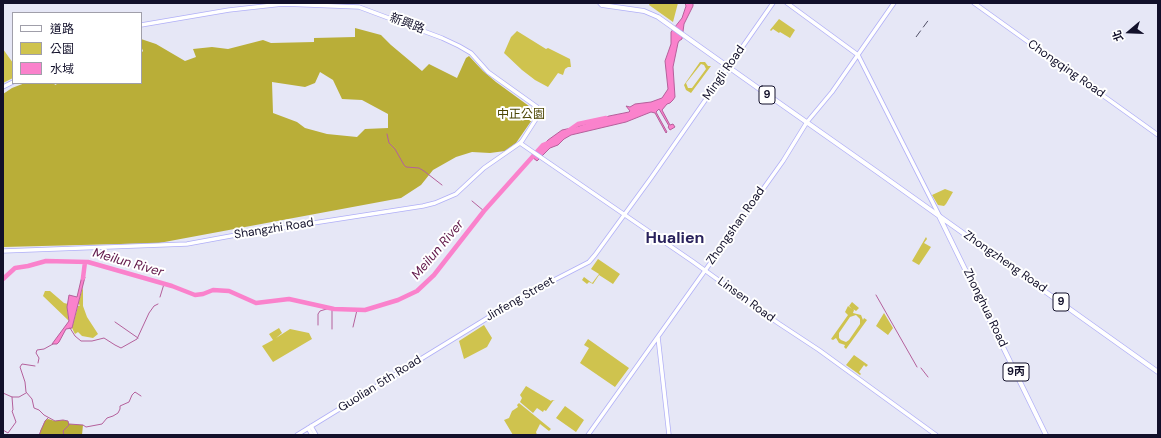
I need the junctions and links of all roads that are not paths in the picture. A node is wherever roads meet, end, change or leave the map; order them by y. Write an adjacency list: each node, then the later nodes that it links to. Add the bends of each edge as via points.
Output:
1 (600, 3): 8 (main road, 9, via 652,14)
2 (773, 3): 8 (street, Mingli Road)
3 (787, 3): 7 (street)
4 (894, 3): 7 (street, Zhongshan Road)
5 (974, 3): 12 (street, Chongqing Road)
6 (142, 25): 13 (street, 新興路, via 283,4 359,7 459,46 471,53 488,72 537,107 538,116)
7 (858, 55): 11 (street, Zhongshan Road); 15 (street)
8 (728, 67): 11 (main road, 9); 14 (street, Mingli Road)
9 (12, 82): 10 (street)
10 (3, 87)
11 (807, 122): 15 (main road, Zhongzheng Road / 9); 17 (street, Zhongshan Road, via 783,161)
12 (1158, 135)
13 (521, 144): 14 (street, Linsen Road); 16 (street, Shangzhi Road, via 484,168 456,194 424,206 187,244)
14 (624, 214): 17 (street, Linsen Road); 19 (street, Jinfeng Street, via 589,262 525,295)
15 (939, 215): 20 (main road, Zhongzheng Road / 9); 28 (main road, 9丙)
16 (3, 251)
17 (705, 270): 18 (street, Zhongshan Road); 27 (street, Linsen Road)
18 (658, 337): 25 (street, Zhongshan Road); 26 (street)
19 (453, 339): 21 (street, Guolian 5th Road)
20 (1158, 372)
21 (309, 427): 22 (street, Guolian 5th Road); 23 (street); 24 (street)
22 (297, 435)
23 (312, 435)
24 (316, 435)
25 (588, 435)
26 (669, 435)
27 (936, 435)
28 (1046, 435)

